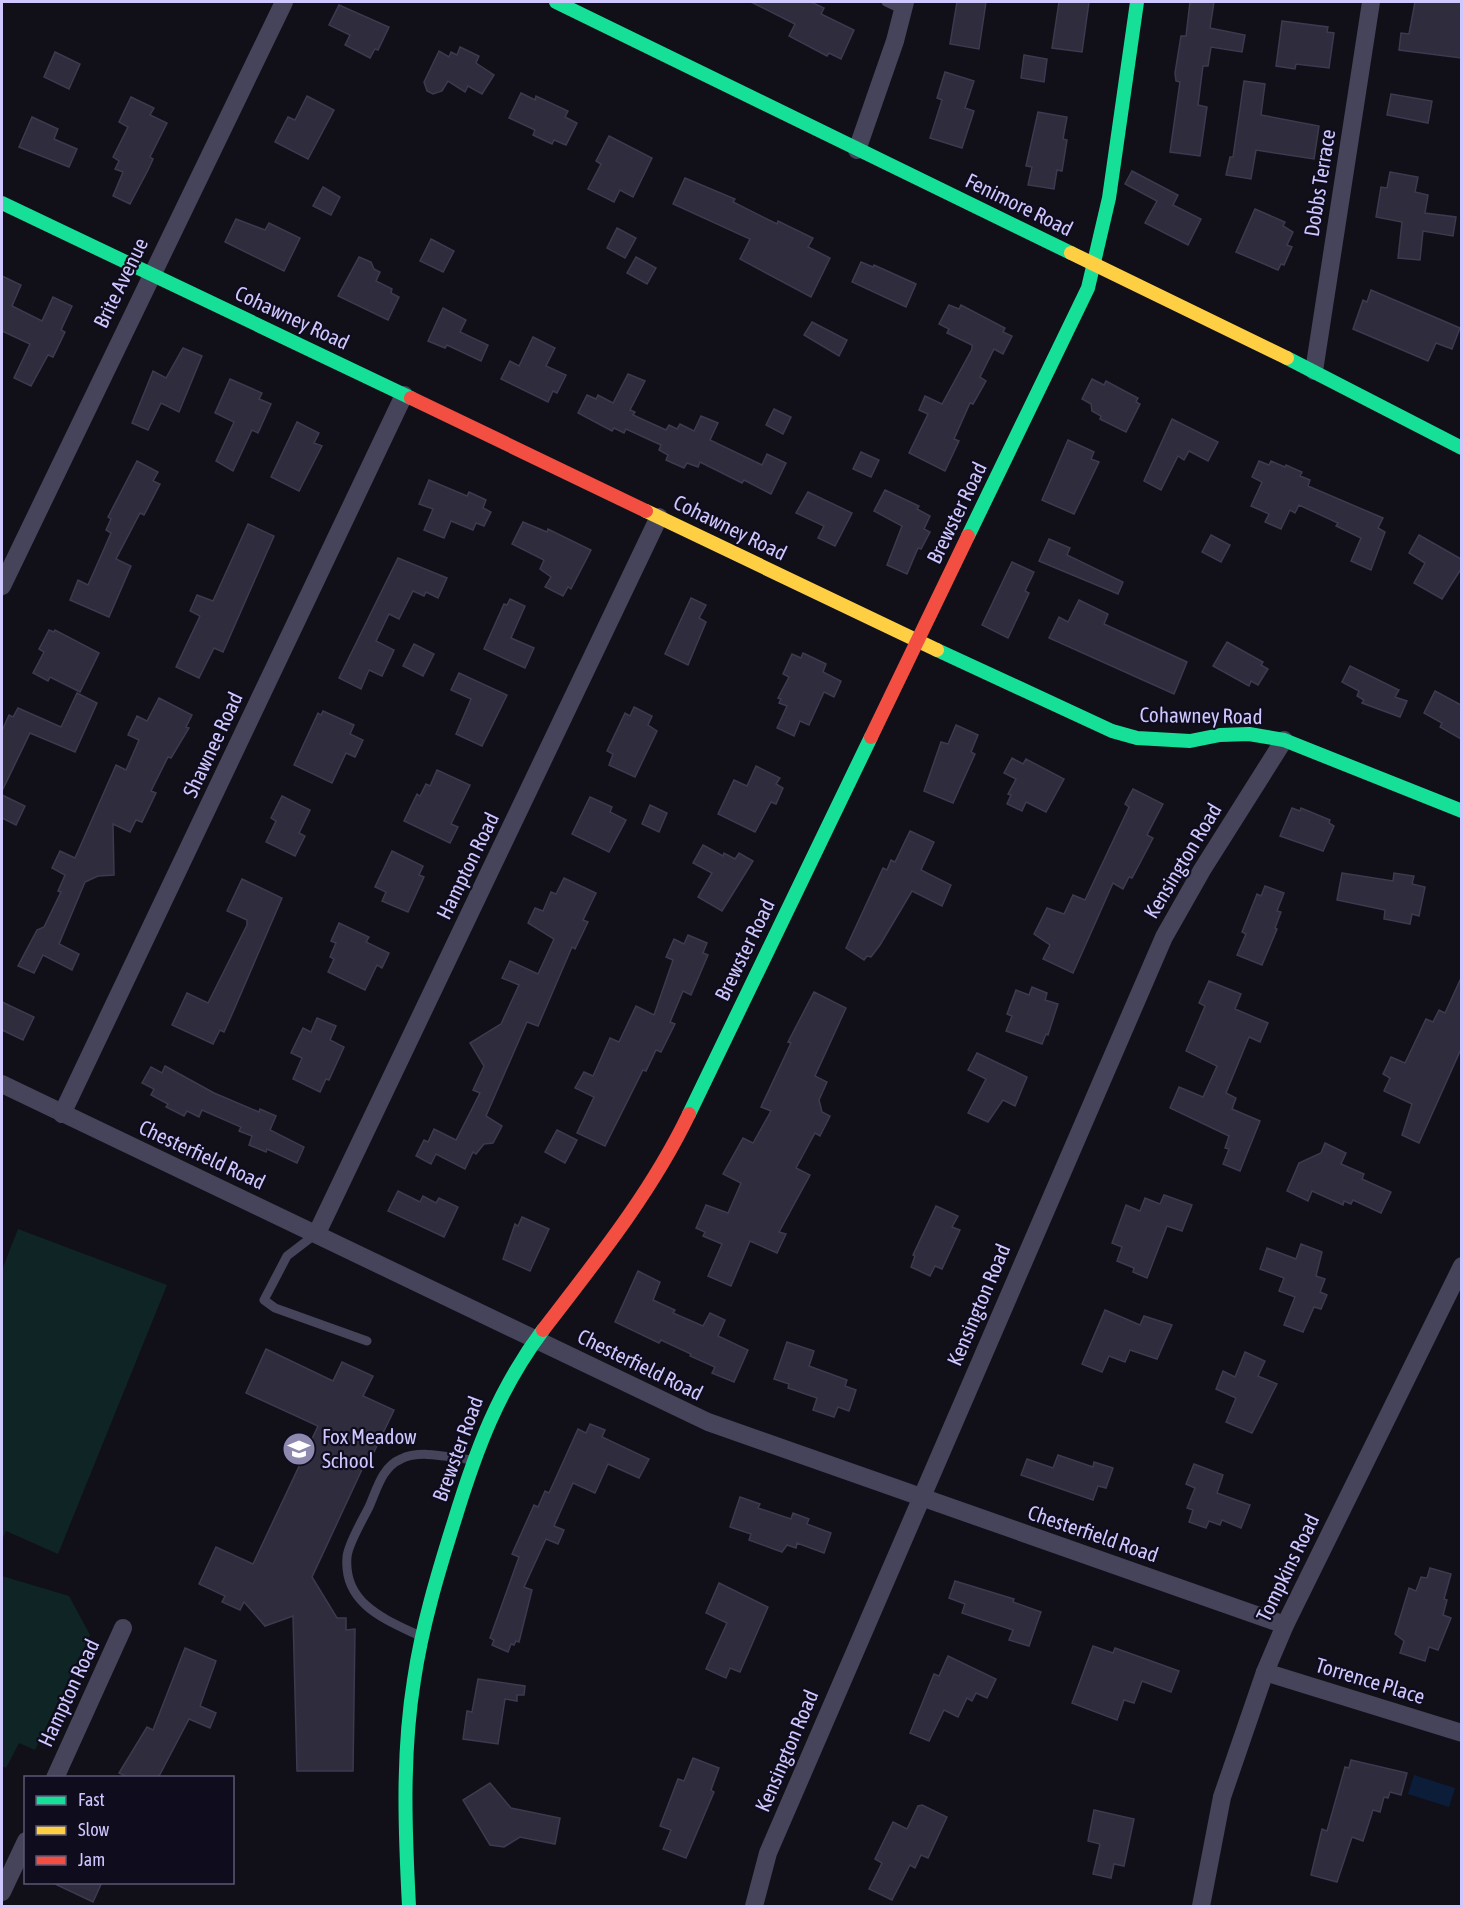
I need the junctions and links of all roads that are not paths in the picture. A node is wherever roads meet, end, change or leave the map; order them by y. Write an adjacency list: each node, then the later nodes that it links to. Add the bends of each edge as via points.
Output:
1 (284, 2): 10 (street, Brite Avenue)
2 (556, 2): 7 (street, Fenimore Road)
3 (886, 2): 6 (lane)
4 (1137, 2): 9 (street, Brewster Road, via 1109,198)
5 (1371, 2): 11 (street, Dobbs Terrace)
6 (904, 5): 7 (street)
7 (857, 150): 9 (street, Fenimore Road)
8 (2, 203): 10 (street, Cohawney Road)
9 (1093, 264): 11 (street, Fenimore Road); 16 (street, Brewster Road, via 1088,288)
10 (150, 275): 12 (street, Cohawney Road); 15 (street, Brite Avenue)
11 (1314, 370): 13 (street, Fenimore Road)
12 (404, 395): 14 (street, Cohawney Road); 20 (street, Shawnee Road)
13 (1461, 448)
14 (659, 517): 16 (street, Cohawney Road); 21 (street, Hampton Road)
15 (2, 586)
16 (919, 642): 17 (street, Cohawney Road, via 1056,707 1137,738 1190,741 1249,734); 23 (street, Brewster Road, via 669,1155 616,1234)
17 (1284, 740): 18 (street, Cohawney Road); 26 (street, Kensington Road, via 1164,937)
18 (1461, 812)
19 (2, 1084): 20 (street, Chesterfield Road)
20 (63, 1114): 21 (street, Chesterfield Road)
21 (317, 1233): 23 (street, Chesterfield Road); 24 (lane, via 286,1256 264,1300 275,1308)
22 (1461, 1266): 27 (street, Tompkins Road)
23 (535, 1340): 25 (street, Brewster Road, via 506,1382); 26 (street, Chesterfield Road, via 708,1422)
24 (367, 1341)
25 (473, 1460): 29 (street, Brewster Road); 29 (lane, via 413,1454 399,1459 386,1469 347,1556 350,1582 360,1600 376,1616)
26 (920, 1498): 27 (street, Chesterfield Road); 36 (street, Kensington Road, via 768,1853)
27 (1285, 1625): 30 (street, Tompkins Road)
28 (123, 1628): 32 (street, Hampton Road)
29 (424, 1637): 35 (street, Brewster Road, via 409,1738 405,1841)
30 (1265, 1672): 31 (street, Torrence Place); 37 (street, Tompkins Road, via 1222,1797)
31 (1461, 1733)
32 (56, 1776)
33 (24, 1844): 34 (street)
34 (2, 1892)
35 (409, 1906)
36 (754, 1906)
37 (1201, 1906)

